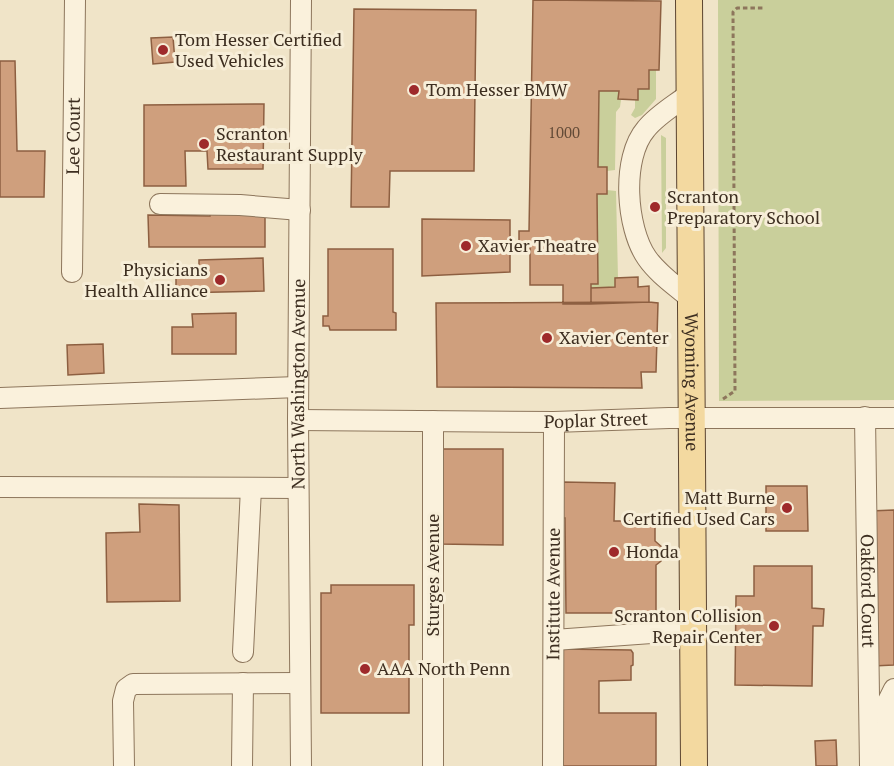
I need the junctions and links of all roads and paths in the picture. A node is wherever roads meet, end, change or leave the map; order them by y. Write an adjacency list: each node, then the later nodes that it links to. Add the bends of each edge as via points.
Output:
1 (75, 0): 8 (street, Lee Court)
2 (301, 0): 7 (street, North Washington Avenue)
3 (689, 0): 5 (main road, Wyoming Avenue)
4 (765, 8): 11 (path, via 737,8 733,12 735,391)
5 (689, 94): 9 (main road, Wyoming Avenue); 9 (street, via 645,130 637,144 629,188 632,219 641,248 657,270)
6 (160, 204): 7 (street)
7 (300, 210): 10 (street, North Washington Avenue)
8 (72, 272)
9 (691, 299): 13 (main road, Wyoming Avenue)
10 (298, 387): 12 (street); 16 (street, North Washington Avenue)
11 (726, 397)
12 (0, 398)
13 (692, 417): 14 (street, Poplar Street); 18 (street, Poplar Street); 22 (main road, Wyoming Avenue)
14 (865, 417): 15 (street, Poplar Street); 34 (street, Oakford Court)
15 (894, 418)
16 (298, 420): 17 (street, Poplar Street); 21 (street, North Washington Avenue)
17 (433, 421): 18 (street, Poplar Street); 31 (street, Sturges Avenue)
18 (554, 422): 23 (street, Institute Avenue)
19 (0, 487): 20 (street)
20 (251, 488): 21 (street); 24 (street)
21 (298, 488): 26 (street, North Washington Avenue)
22 (693, 630): 23 (street); 33 (main road, Wyoming Avenue)
23 (554, 640): 32 (street, Institute Avenue)
24 (243, 652)
25 (243, 683): 26 (street); 28 (street, via 133,684 126,689 123,701); 29 (street)
26 (300, 683): 30 (street, North Washington Avenue)
27 (894, 689): 35 (street, via 887,703 889,760)
28 (124, 766)
29 (242, 766)
30 (301, 766)
31 (434, 766)
32 (554, 766)
33 (694, 766)
34 (870, 766)
35 (884, 766)

